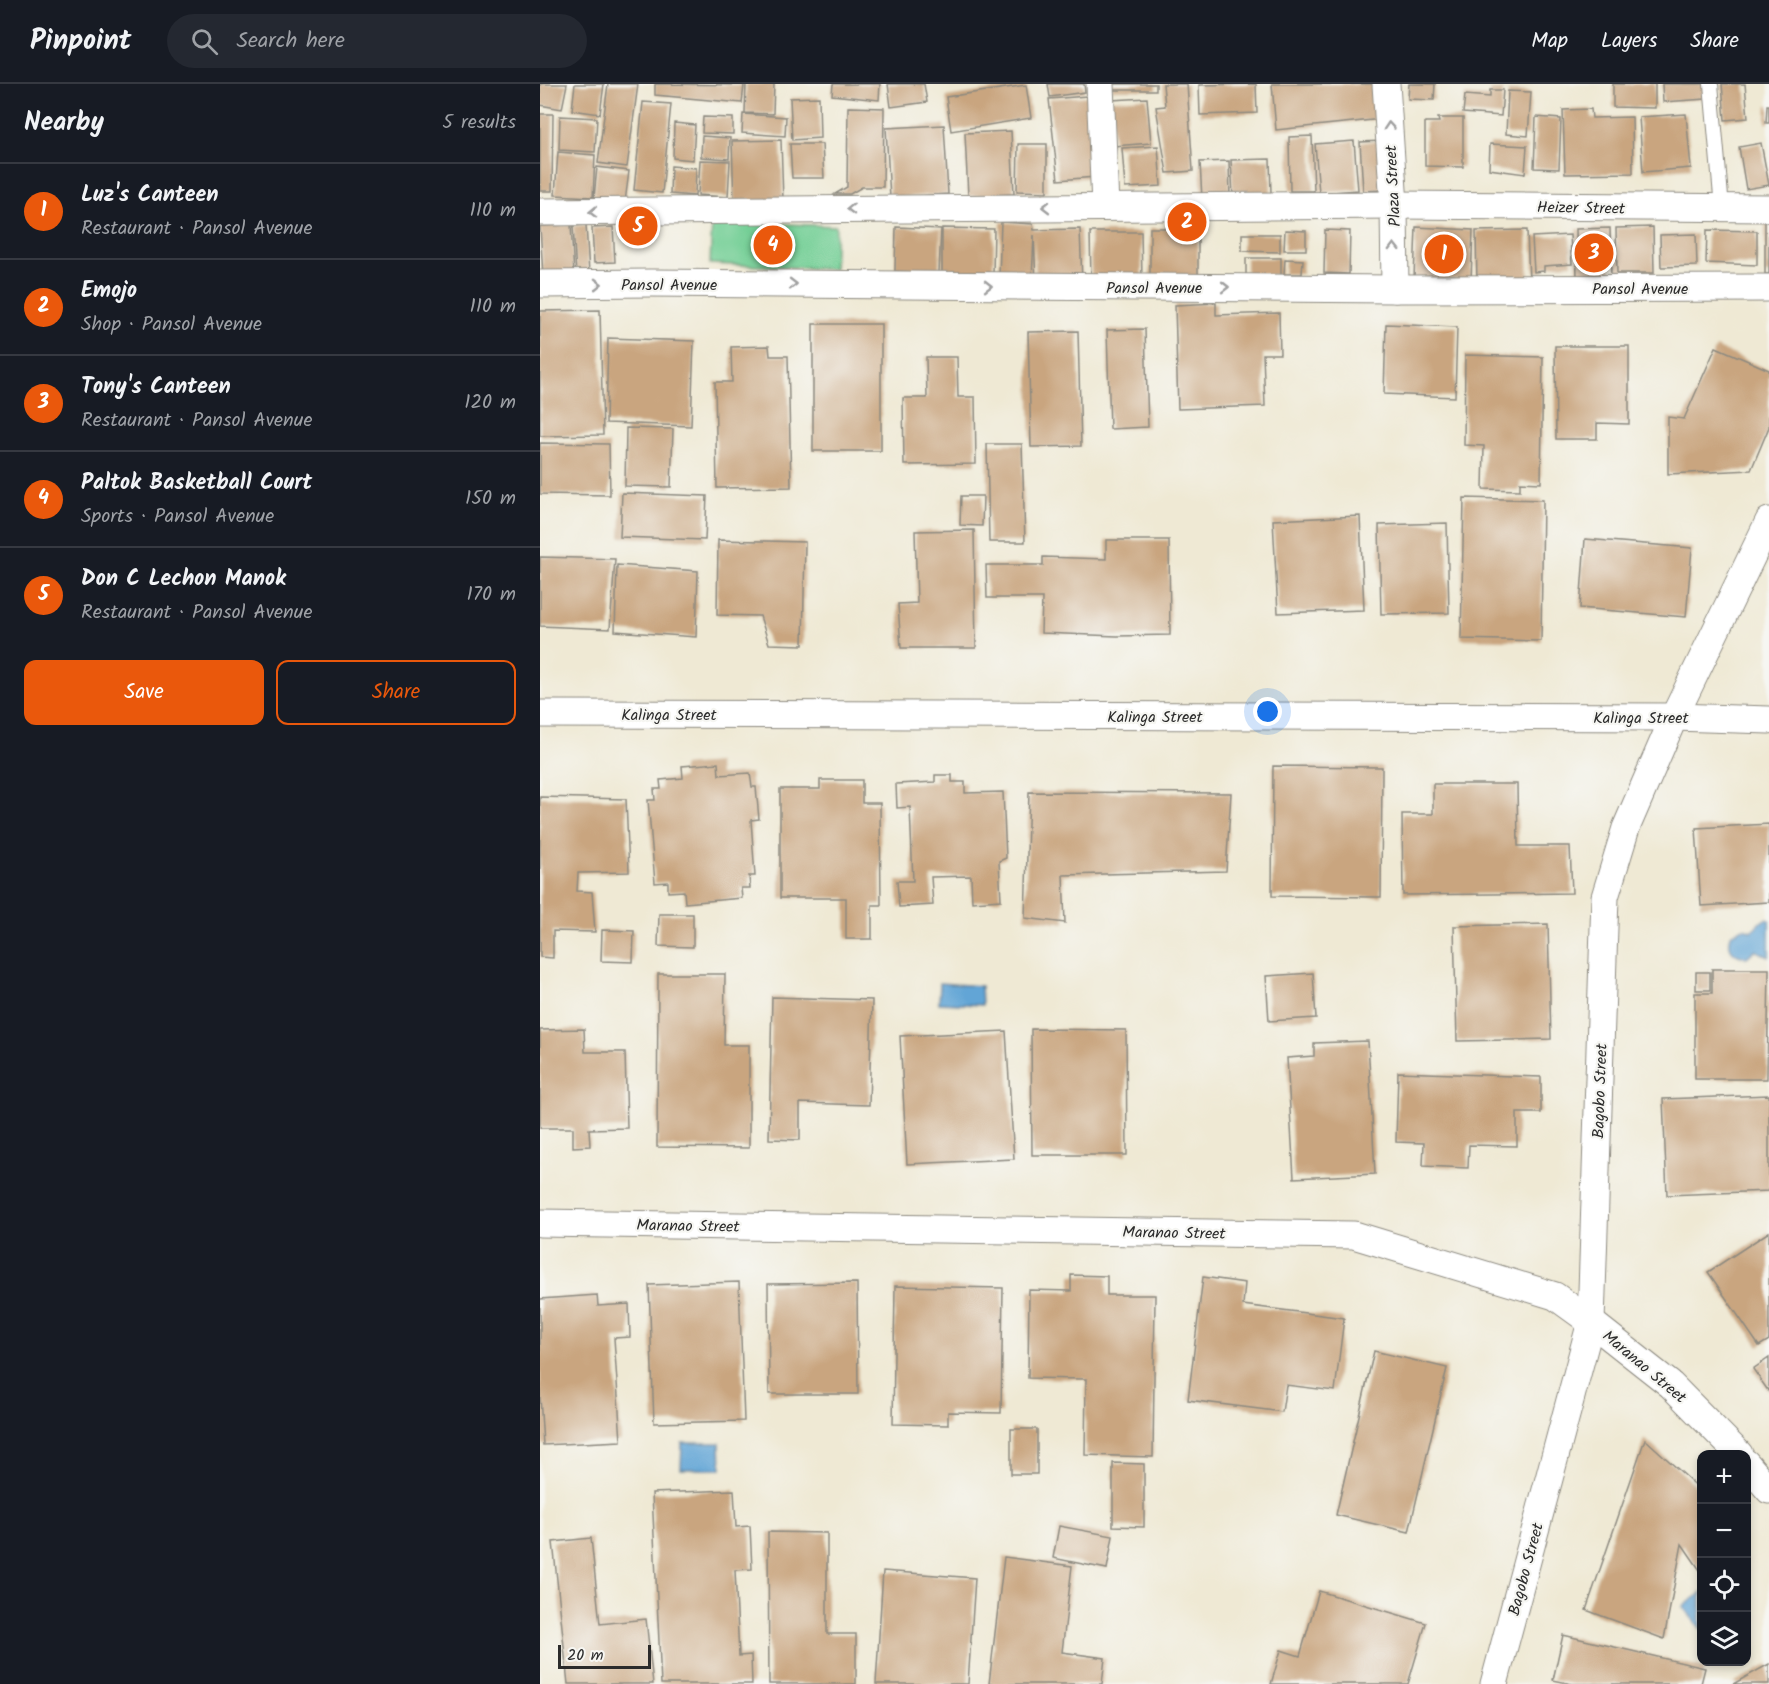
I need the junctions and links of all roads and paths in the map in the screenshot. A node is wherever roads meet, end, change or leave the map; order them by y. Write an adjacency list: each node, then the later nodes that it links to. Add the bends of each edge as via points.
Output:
1 (1100, 84): 5 (street)
2 (1386, 84): 4 (street, Plaza Street, one-way to 2)
3 (1711, 84): 6 (lane)
4 (1394, 205): 5 (street); 6 (street, Heizer Street); 11 (street, Plaza Street, one-way to 4)
5 (1105, 207): 8 (street, one-way to 8)
6 (1722, 208): 7 (street, Heizer Street)
7 (1769, 208)
8 (540, 212)
9 (540, 284): 11 (street, Pansol Avenue, one-way to 11)
10 (1769, 288): 11 (street, Pansol Avenue)
11 (1395, 289)
12 (1769, 521): 14 (street, Bagobo Street)
13 (540, 714): 14 (street, Kalinga Street)
14 (1674, 717): 15 (street, Kalinga Street); 17 (street, Bagobo Street, via 1626,828 1605,897)
15 (1769, 720)
16 (540, 1222): 17 (street, Maranao Street, via 1354,1235 1555,1296)
17 (1591, 1322): 18 (street, Maranao Street, via 1671,1385); 21 (street, Bagobo Street)
18 (1734, 1450)
19 (1751, 1469): 20 (street)
20 (1769, 1490)
21 (1494, 1684)

